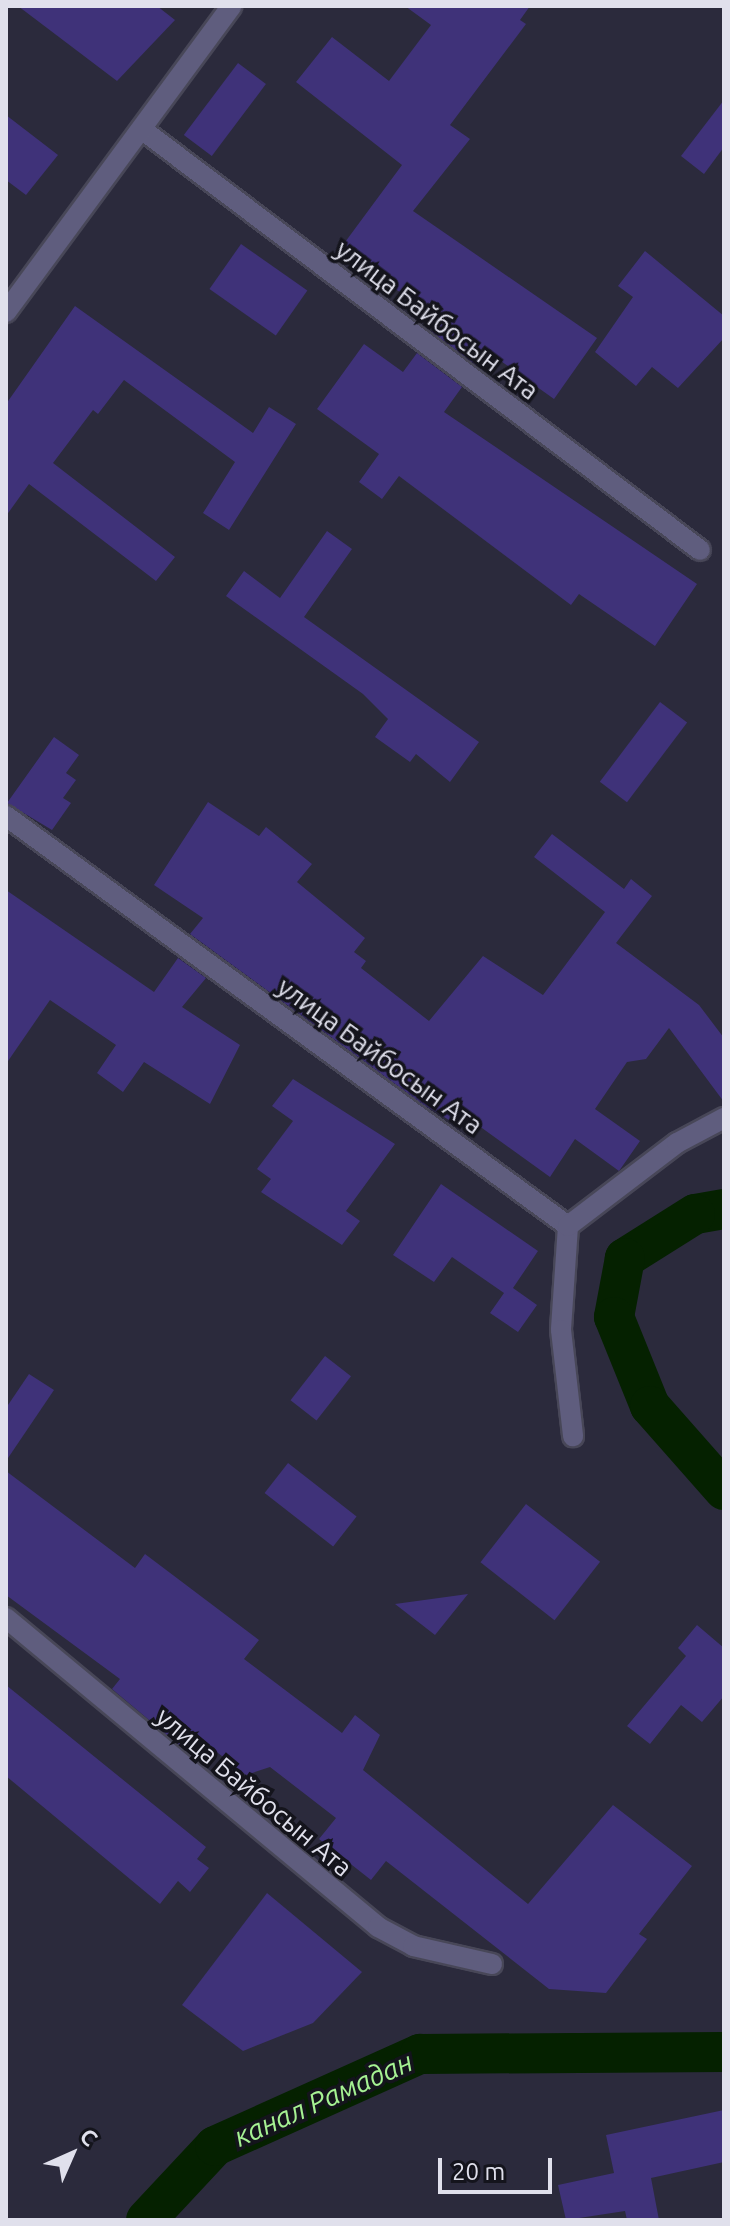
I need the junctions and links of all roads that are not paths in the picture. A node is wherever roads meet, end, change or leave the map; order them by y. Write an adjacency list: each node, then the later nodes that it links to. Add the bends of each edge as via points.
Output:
1 (232, 6): 2 (street)
2 (144, 131): 3 (street); 4 (street, улица Байбосын Ата)
3 (6, 312)
4 (700, 550)
5 (6, 816): 7 (street, улица Байбосын Ата)
6 (724, 1118): 7 (street, via 677,1143)
7 (568, 1226): 8 (street, via 561,1330)
8 (573, 1436)
9 (6, 1618): 10 (street, улица Байбосын Ата, via 378,1927 413,1946)
10 (492, 1964)

